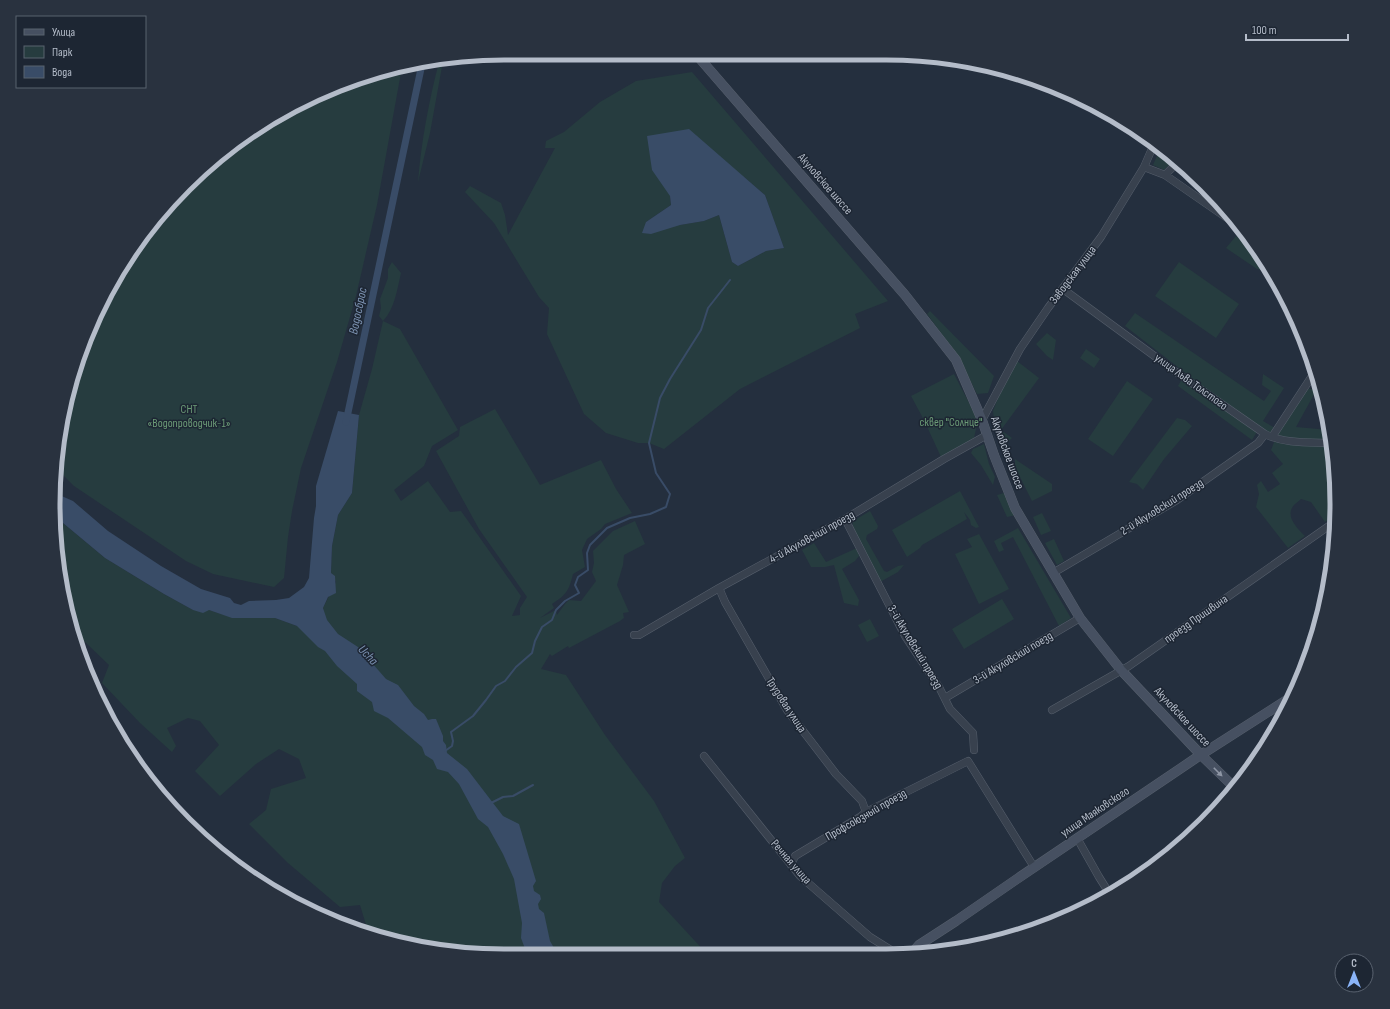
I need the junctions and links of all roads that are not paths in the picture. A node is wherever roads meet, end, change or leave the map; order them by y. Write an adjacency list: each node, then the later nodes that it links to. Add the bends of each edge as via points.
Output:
1 (701, 60): 9 (street, Акуловское шоссе, via 905,295 942,342 956,360)
2 (1152, 149): 4 (street, Заводская улица)
3 (1174, 166): 5 (street)
4 (1144, 167): 5 (street); 7 (street, Заводская улица, via 1102,237)
5 (1165, 175): 6 (street)
6 (1225, 217)
7 (1063, 289): 9 (street, Заводская улица, via 1020,348); 10 (street, улица Льва Толстого)
8 (1311, 377): 12 (street)
9 (982, 420): 11 (street, Акуловское шоссе)
10 (1265, 434): 12 (street, улица Льва Толстого); 16 (street, 2-й Акуловский проезд, via 1258,443 1177,500)
11 (987, 435): 14 (street, 4-й Акуловский проезд); 16 (street, Акуловское шоссе, via 1015,508)
12 (1272, 437): 13 (street, улица Льва Толстого)
13 (1325, 443)
14 (845, 519): 17 (street, 4-й Акуловский проезд); 21 (street, 3-й Акуловский проезд, via 905,636)
15 (1329, 526): 20 (street, проезд Пришвина)
16 (1052, 572): 18 (street, Акуловское шоссе)
17 (719, 588): 19 (street, 4-й Акуловский проезд, via 639,635); 28 (street, Трудовая улица, via 787,710 836,774 862,801)
18 (1080, 618): 20 (street, Акуловское шоссе); 21 (street, 3-й Акуловский поезд)
19 (634, 635)
20 (1121, 670): 23 (street, проезд Пришвина); 25 (street, Акуловское шоссе)
21 (946, 698): 24 (street, 3-й Акуловский проезд, via 950,709 973,733)
22 (1283, 702): 25 (street, улица Маяковского)
23 (1052, 710)
24 (974, 750)
25 (1201, 755): 27 (street, Акуловское шоссе, one-way to 27); 29 (street, улица Маяковского)
26 (704, 756): 30 (street, Речная улица)
27 (1231, 784)
28 (866, 812): 30 (street, Профсоюзный проезд, via 795,856); 31 (street, Профсоюзный проезд, via 968,760)
29 (1077, 838): 31 (street, улица Маяковского); 32 (street)
30 (792, 865): 34 (street, Речная улица, via 800,876 828,901 870,937)
31 (1034, 867): 33 (street, улица Маяковского)
32 (1107, 890)
33 (917, 948)
34 (889, 949)

